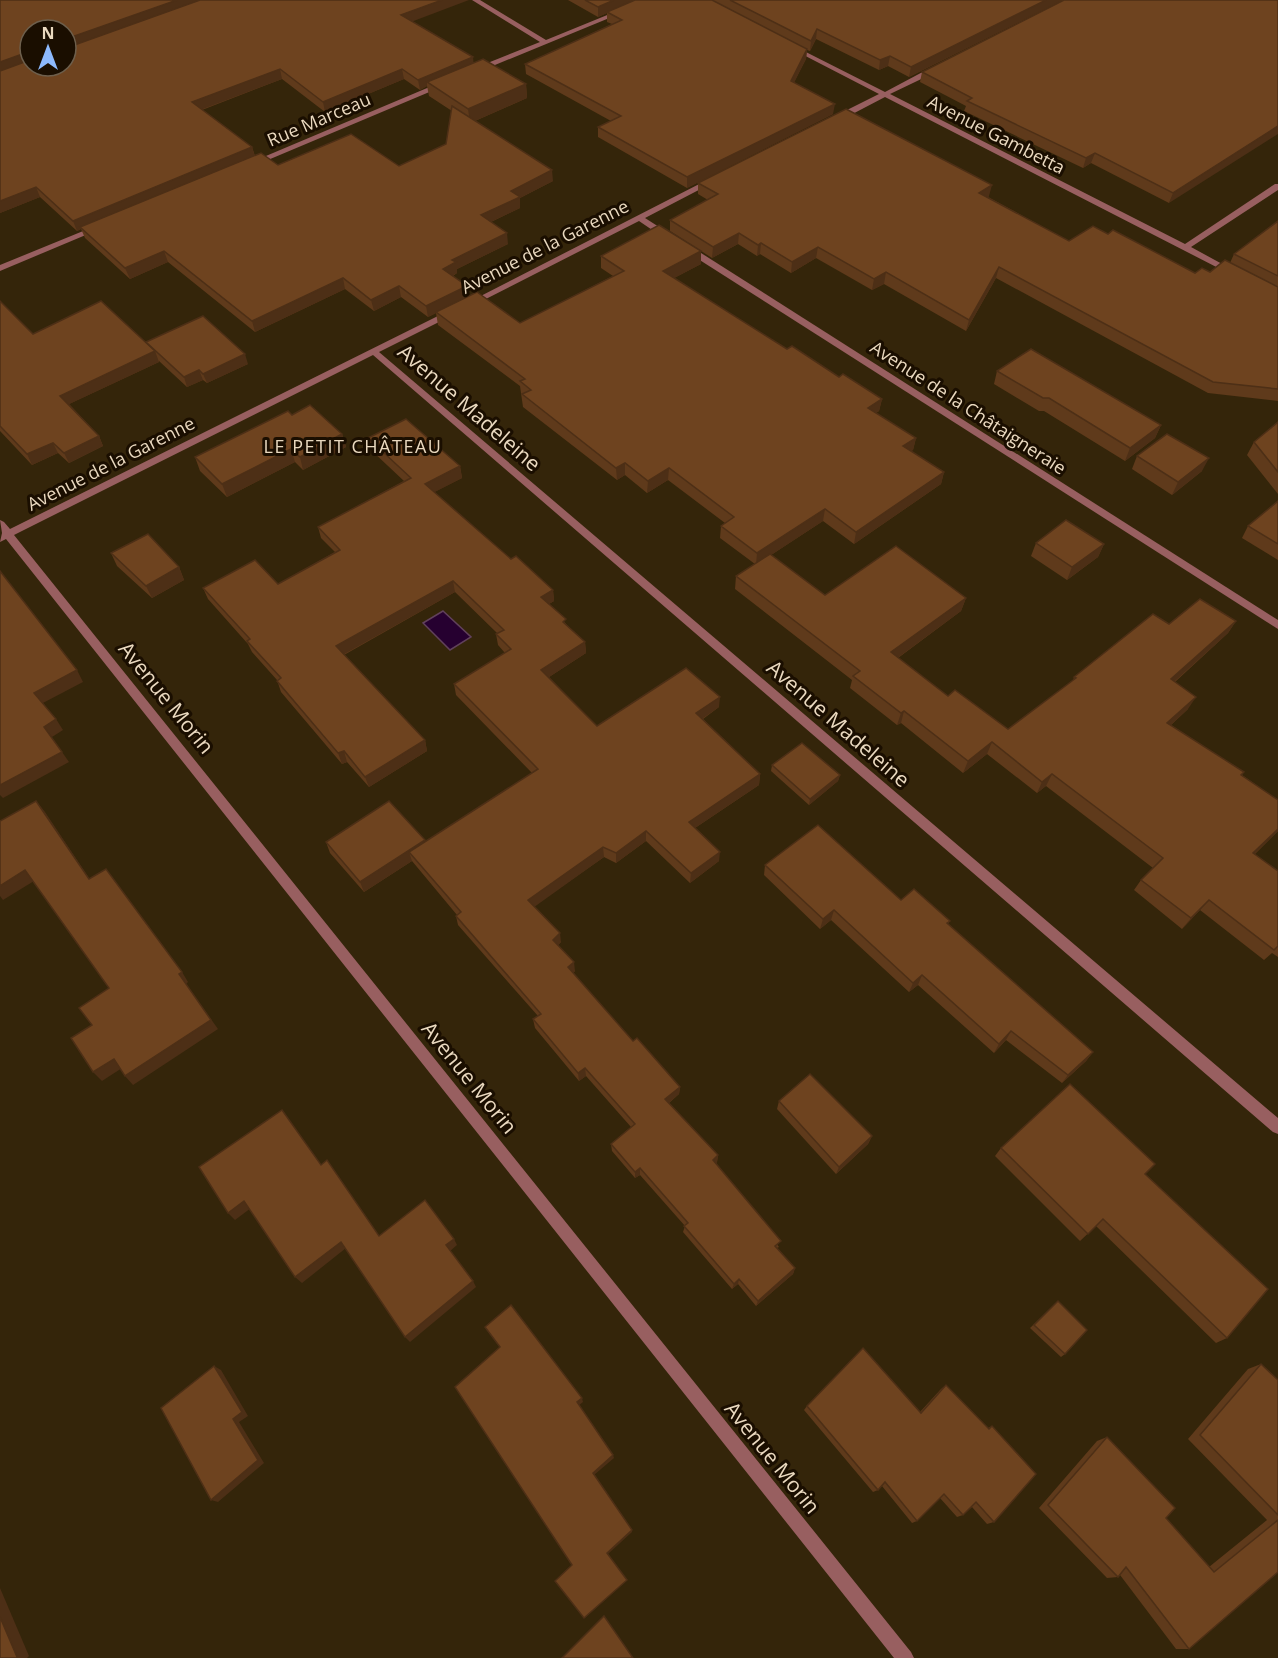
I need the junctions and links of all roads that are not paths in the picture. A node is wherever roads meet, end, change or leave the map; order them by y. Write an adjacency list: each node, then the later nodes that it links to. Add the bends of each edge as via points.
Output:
1 (475, 0): 3 (street)
2 (650, 0): 3 (street)
3 (545, 42): 6 (street)
4 (782, 42): 8 (street, Avenue Gambetta)
5 (947, 63): 8 (street)
6 (469, 73)
7 (448, 82): 10 (street, Rue Marceau)
8 (884, 95): 9 (street); 17 (street, Avenue Gambetta)
9 (831, 122)
10 (243, 168)
11 (725, 175): 13 (street, Avenue de la Garenne)
12 (1278, 186): 17 (street)
13 (639, 218): 15 (street); 20 (street, Avenue de la Garenne)
14 (99, 227): 18 (street)
15 (672, 238)
16 (682, 245): 22 (street, Avenue de la Châtaigneraie)
17 (1185, 248): 19 (street, Avenue Gambetta)
18 (0, 268)
19 (1237, 274)
20 (374, 351): 21 (street, Avenue de la Garenne); 23 (street, Avenue Madeleine)
21 (3, 532): 24 (street, Avenue Morin)
22 (1278, 625)
23 (1278, 1127)
24 (905, 1658)

